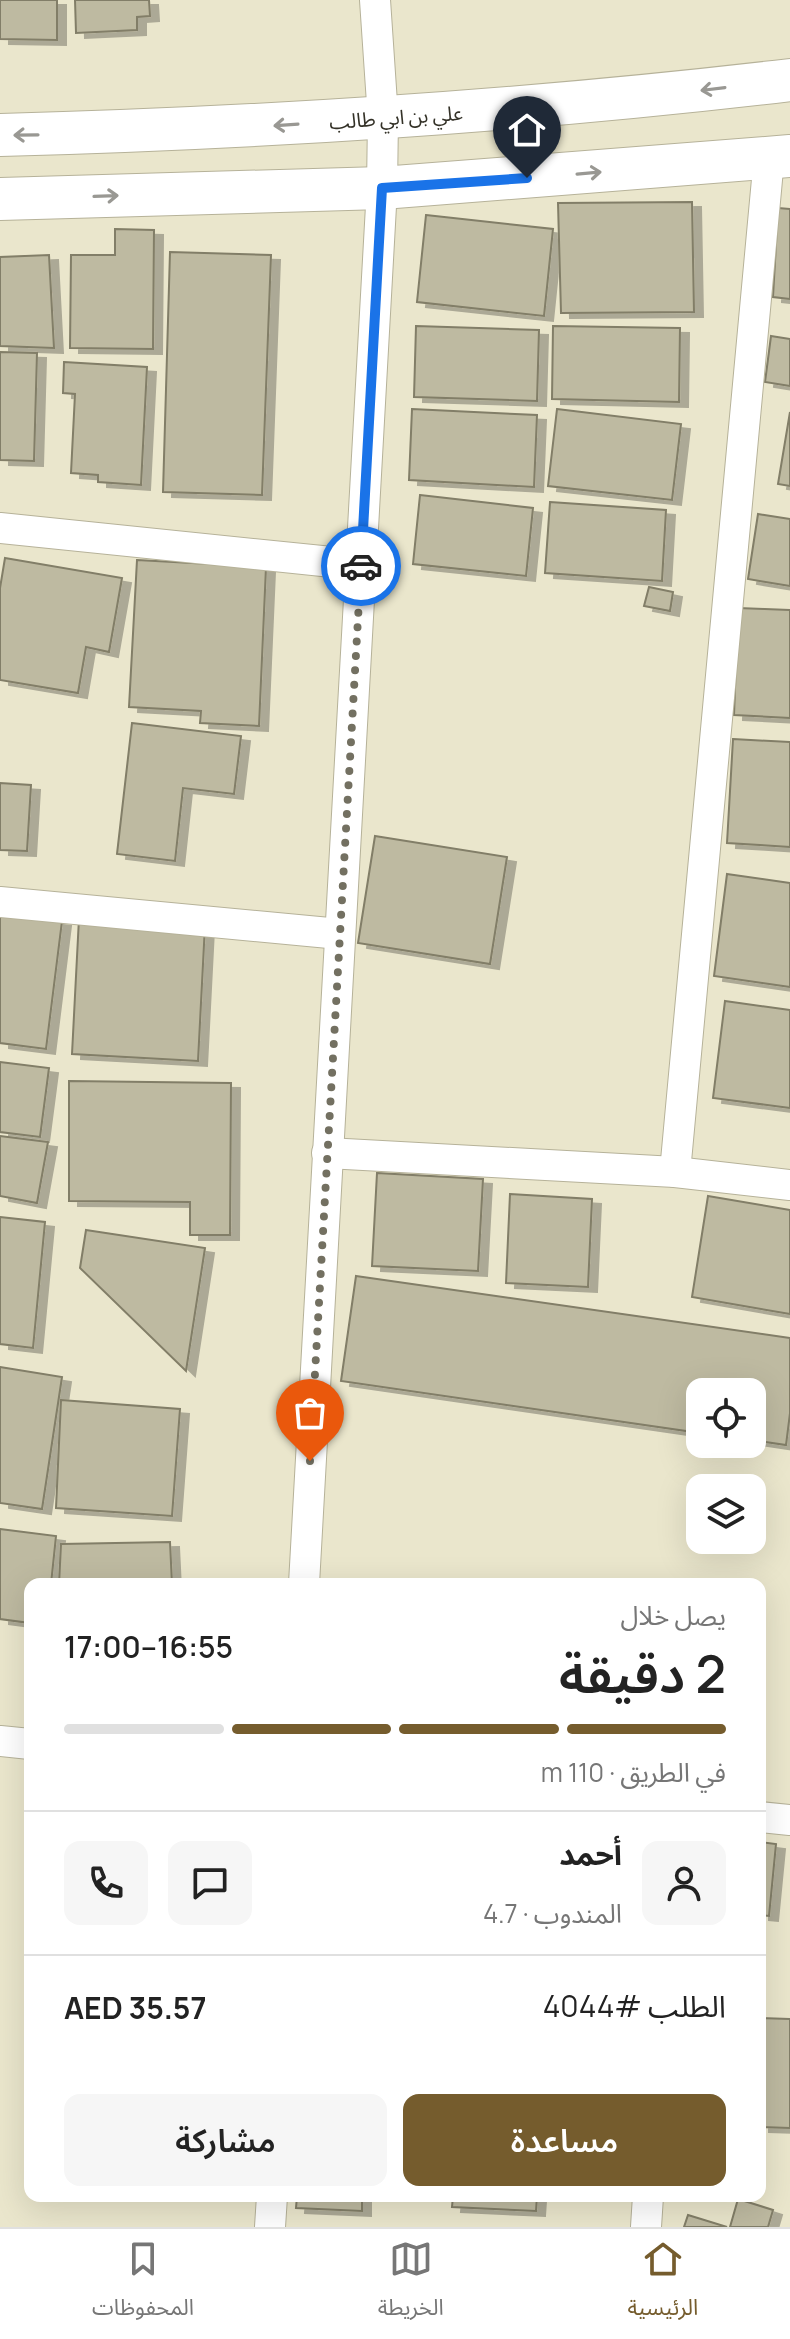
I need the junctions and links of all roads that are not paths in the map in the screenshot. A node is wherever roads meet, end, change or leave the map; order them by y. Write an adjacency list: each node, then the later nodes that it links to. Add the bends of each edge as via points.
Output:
1 (375, 0): 3 (street)
2 (790, 80): 3 (main road, علي بن ابي طالب, one-way to 3)
3 (383, 118): 4 (main road, علي بن ابي طالب, one-way to 4); 6 (street)
4 (0, 135)
5 (780, 157): 6 (main road, one-way to 5); 13 (street)
6 (382, 188): 7 (main road, one-way to 6); 9 (street)
7 (0, 199)
8 (0, 528): 9 (street)
9 (361, 565): 11 (street)
10 (0, 902): 11 (street)
11 (340, 934): 12 (street)
12 (327, 1153): 13 (street); 15 (street)
13 (675, 1172): 14 (street)
14 (790, 1185)
15 (304, 1578)
16 (0, 1741): 17 (street)
17 (24, 1743)
18 (766, 1818): 19 (street)
19 (790, 1820)
20 (272, 2202): 22 (street)
21 (648, 2202): 23 (street)
22 (270, 2227)
23 (646, 2227)

